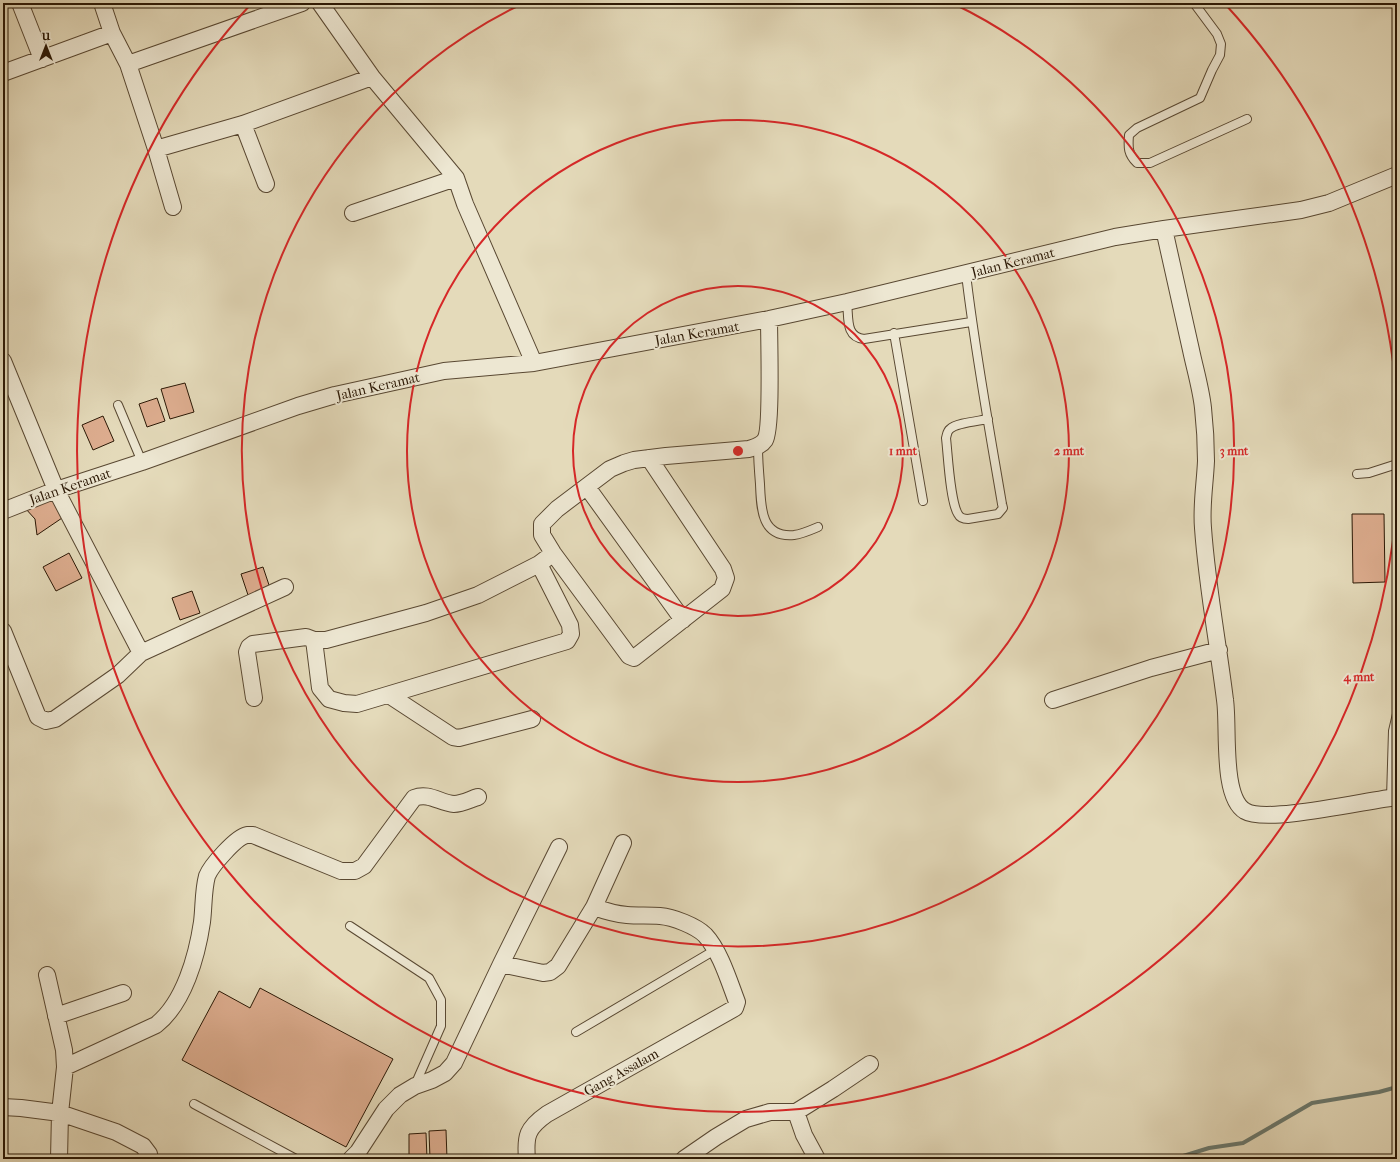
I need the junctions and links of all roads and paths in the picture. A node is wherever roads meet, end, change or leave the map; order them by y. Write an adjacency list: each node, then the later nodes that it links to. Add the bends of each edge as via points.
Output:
1 (20, 3): 7 (street)
2 (102, 3): 6 (street)
3 (302, 3): 8 (street)
4 (320, 3): 10 (street)
5 (1194, 3): 11 (lane, via 1217,34 1221,44 1220,55 1200,98 1137,128 1129,135 1130,156 1137,163 1150,163)
6 (112, 33): 7 (street); 8 (street)
7 (42, 59): 9 (street)
8 (128, 64): 13 (street)
9 (3, 74)
10 (372, 77): 12 (street); 15 (street)
11 (1247, 119)
12 (243, 124): 13 (street); 16 (street)
13 (156, 149): 17 (street)
14 (1397, 175): 19 (street, Jalan Keramat, via 1329,203 1301,210)
15 (456, 178): 18 (street); 26 (street)
16 (266, 184)
17 (173, 207)
18 (353, 213)
19 (1164, 228): 20 (street, Jalan Keramat, via 1115,237); 45 (street, via 1203,407 1206,461 1203,530)
20 (966, 274): 21 (street, Jalan Keramat); 23 (lane)
21 (847, 302): 22 (street, Jalan Keramat); 24 (lane, via 850,331 853,336 864,339)
22 (768, 320): 26 (street, Jalan Keramat); 29 (street, via 768,425 765,440)
23 (972, 322): 24 (lane); 28 (lane)
24 (894, 333): 36 (lane)
25 (3, 361): 35 (street)
26 (534, 363): 31 (street, Jalan Keramat, via 444,371 335,395)
27 (118, 405): 31 (lane)
28 (988, 419): 28 (lane, via 1003,508 998,514 964,519 957,512 953,494 947,433 950,428)
29 (758, 446): 30 (street); 38 (lane, via 761,511 767,525 781,534 794,535)
30 (649, 458): 34 (street, via 610,469); 42 (street, via 725,573 722,589)
31 (142, 462): 35 (street, Jalan Keramat)
32 (1397, 464): 33 (lane)
33 (1358, 474)
34 (587, 486): 39 (street, via 542,524 542,535); 42 (street)
35 (56, 490): 37 (street, Jalan Keramat); 46 (street)
36 (923, 501)
37 (3, 511)
38 (818, 527)
39 (553, 553): 40 (street); 42 (street, via 632,658 636,658)
40 (539, 564): 44 (street, via 478,595 426,613 326,640); 47 (street, via 570,625 571,634 567,642)
41 (285, 587): 46 (street)
42 (683, 620)
43 (3, 631): 46 (street, via 38,717 46,721 55,719 118,675)
44 (314, 640): 47 (street, via 320,688 329,699 357,704); 48 (street, via 306,637 253,644 248,647)
45 (1219, 650): 49 (street, via 1151,668); 53 (street, via 1226,704 1230,787 1240,807 1247,812 1282,814)
46 (141, 653)
47 (389, 695): 51 (street, via 453,737 459,738)
48 (254, 698)
49 (1053, 700)
50 (1397, 714): 53 (lane, via 1393,731)
51 (532, 719)
52 (478, 797): 65 (street, via 457,804 429,797 414,798 364,866 355,871 341,871 253,835 246,835 219,858 209,872 191,970 170,1012 156,1025)
53 (1394, 798)
54 (623, 843): 56 (street)
55 (559, 847): 59 (street)
56 (594, 907): 58 (street, via 611,913 671,917 705,935); 59 (street, via 554,970 543,973)
57 (350, 926): 66 (lane, via 430,978 441,1000 441,1026)
58 (715, 950): 63 (lane); 75 (street, Gang Assalam, via 737,1002 735,1008 547,1114 529,1130)
59 (501, 964): 66 (street, via 454,1063 445,1073)
60 (47, 975): 62 (street)
61 (123, 993): 62 (street)
62 (56, 1016): 65 (street)
63 (576, 1032)
64 (870, 1064): 70 (street)
65 (65, 1067): 69 (street)
66 (415, 1086): 74 (street, via 400,1095 386,1109)
67 (194, 1104): 73 (lane)
68 (3, 1107): 69 (street)
69 (60, 1112): 71 (street); 72 (street, via 116,1132 143,1146)
70 (796, 1112): 76 (street, via 770,1112 746,1119); 77 (street, via 804,1135)
71 (59, 1159)
72 (150, 1159)
73 (296, 1159)
74 (351, 1159)
75 (527, 1159)
76 (684, 1159)
77 (817, 1159)

